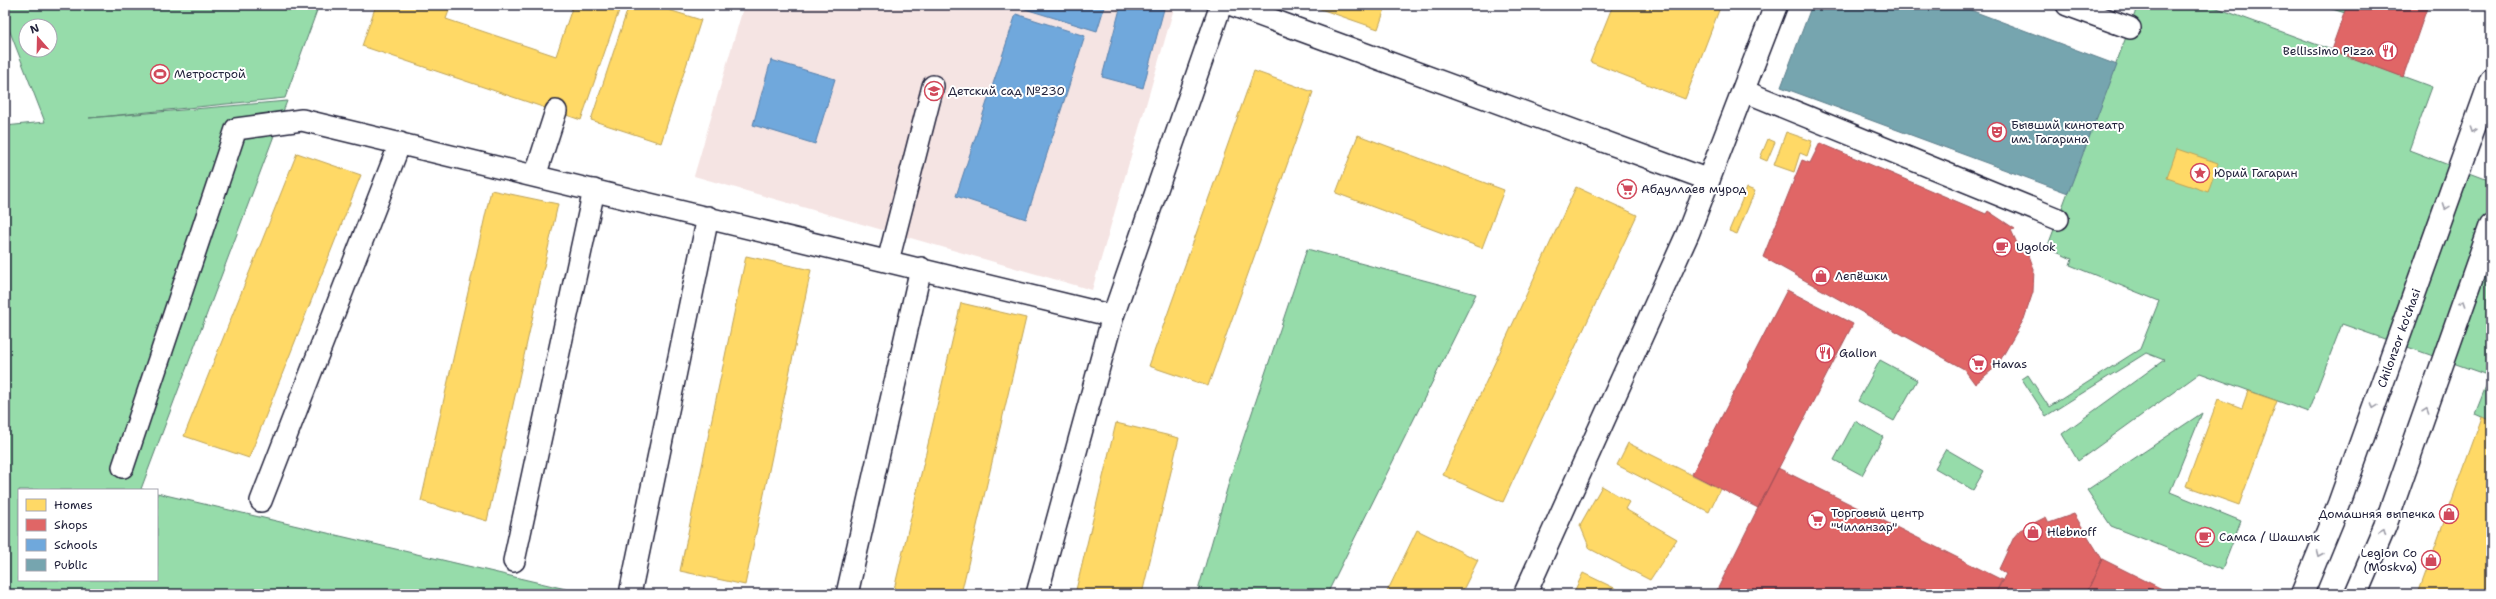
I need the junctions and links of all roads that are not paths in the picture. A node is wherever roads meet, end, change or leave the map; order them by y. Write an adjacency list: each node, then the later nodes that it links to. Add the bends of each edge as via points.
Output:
1 (1221, 5): 19 (lane)
2 (1232, 5): 12 (lane)
3 (1776, 5): 8 (main road)
4 (2067, 5): 5 (lane)
5 (2130, 28)
6 (2491, 80): 27 (main road, Chilonzor ko'chasi, one-way to 27, via 2342,497)
7 (934, 86): 17 (lane)
8 (1744, 91): 12 (main road); 15 (lane)
9 (556, 111): 11 (lane)
10 (400, 143): 11 (lane); 20 (lane, via 302,120 236,129); 21 (lane)
11 (535, 176): 13 (lane)
12 (1709, 180): 26 (main road, via 1688,233)
13 (594, 190): 14 (lane); 22 (lane)
14 (708, 217): 17 (lane); 23 (lane)
15 (2058, 219)
16 (2491, 225): 28 (main road, one-way to 16, via 2385,526)
17 (888, 261): 18 (lane)
18 (921, 268): 19 (lane); 24 (lane)
19 (1113, 316): 25 (lane)
20 (123, 467)
21 (262, 502)
22 (514, 561)
23 (631, 589)
24 (846, 594)
25 (1037, 594)
26 (1525, 594)
27 (2302, 594)
28 (2356, 594)

